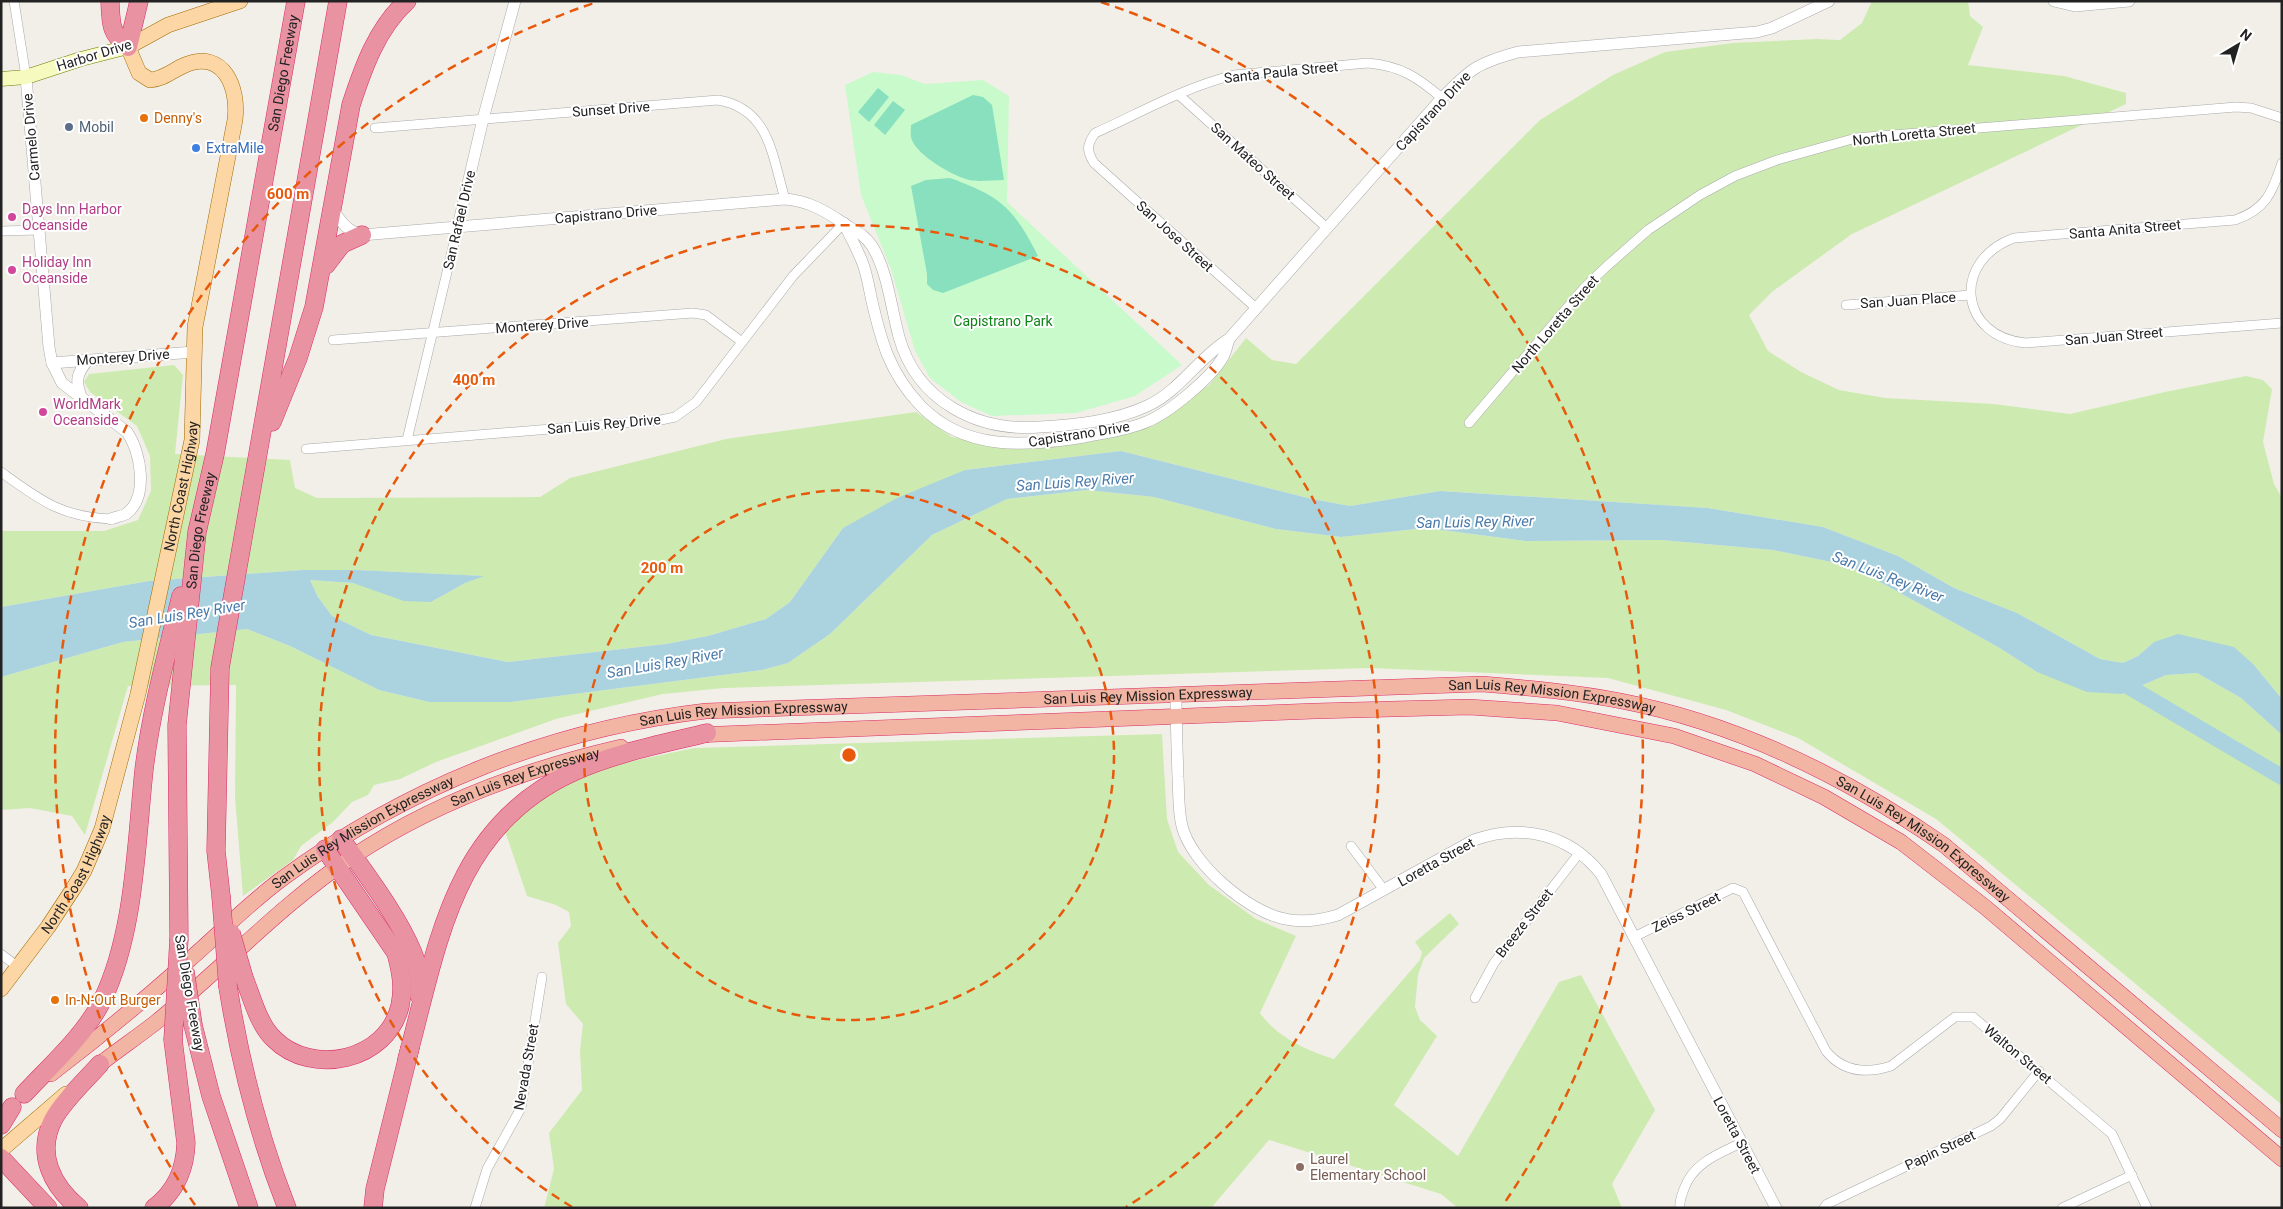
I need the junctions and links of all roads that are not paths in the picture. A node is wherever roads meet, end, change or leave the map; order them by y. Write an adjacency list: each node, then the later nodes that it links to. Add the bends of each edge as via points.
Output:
1 (14, 1): 14 (street, Carmelo Drive)
2 (110, 1): 13 (highway, via 111,26 116,38)
3 (140, 1): 13 (highway)
4 (240, 1): 13 (main road, Harbor Drive, via 168,25)
5 (338, 1): 16 (highway)
6 (349, 1): 16 (highway)
7 (408, 1): 25 (highway, via 373,46 360,77 351,105)
8 (515, 1): 20 (street, San Rafael Drive)
9 (1829, 1): 18 (street, Capistrano Drive, via 1757,32 1518,52 1486,61 1469,71)
10 (2054, 1): 11 (street, via 2075,6)
11 (2129, 1)
12 (296, 2): 51 (highway, San Diego Freeway, via 215,454)
13 (128, 48): 14 (main road, Harbor Drive); 41 (main road, North Coast Highway, via 139,73 150,80 162,78 185,65 204,63 221,70 235,91 235,120 198,300)
14 (26, 77): 15 (main road, Harbor Drive); 29 (street, Carmelo Drive)
15 (1, 79)
16 (323, 82): 48 (highway)
17 (1179, 95): 18 (street, Santa Paula Street, via 1234,75 1368,63 1404,70); 23 (street, Santa Paula Street, via 1095,134 1088,143 1087,151); 28 (street, San Mateo Street)
18 (1442, 98): 28 (street, Capistrano Drive)
19 (2282, 118): 45 (street, North Loretta Street, via 2251,108 2236,107 1866,137 1777,160 1735,176 1641,236 1584,288)
20 (483, 119): 21 (street, Sunset Drive); 24 (street, Sunset Drive, via 718,100 728,102 749,111 763,128); 27 (street, San Rafael Drive)
21 (375, 128)
22 (2282, 162): 33 (street, Santa Anita Street, via 2264,205 2247,216 2236,220 2014,238 1999,244 1980,261)
23 (1094, 163): 35 (street, San Jose Street)
24 (785, 199): 26 (street, Capistrano Drive, via 814,205); 27 (street, Capistrano Drive)
25 (334, 210): 31 (street, via 343,225); 32 (highway)
26 (844, 223): 38 (street, Capistrano Drive, via 864,234 880,262 900,340 924,383 961,414 981,421 1015,429 1057,426 1104,419 1148,406 1185,379 1211,350); 38 (street, Capistrano Drive, via 863,264 882,346 891,366 923,408 970,437 1007,445 1052,442 1146,422 1188,396 1223,357); 40 (street, San Luis Rey Drive, via 793,276)
27 (458, 226): 31 (street, Capistrano Drive); 37 (street, San Rafael Drive)
28 (1327, 228): 35 (street, Capistrano Drive)
29 (38, 230): 30 (street); 43 (street, Carmelo Drive)
30 (1, 231)
31 (362, 235): 32 (highway, via 342,244)
32 (321, 274): 48 (highway, via 298,358)
33 (1970, 295): 34 (street, San Juan Place); 36 (street, San Juan Street, via 1976,314 1985,327 2001,338 2026,343)
34 (1846, 305)
35 (1256, 308): 38 (street, Capistrano Drive)
36 (2282, 323)
37 (433, 333): 39 (street, Monterey Drive); 40 (street, Monterey Drive, via 693,313 706,315); 46 (street, San Rafael Drive)
38 (1229, 339)
39 (333, 340)
40 (742, 342): 46 (street, San Luis Rey Drive, via 696,402 675,417)
41 (194, 352): 42 (street, Monterey Drive); 67 (main road, North Coast Highway, via 192,440 138,694 102,829 84,871)
42 (88, 360): 43 (street, Monterey Drive); 44 (street, via 79,371 76,385)
43 (52, 363): 44 (street, via 62,382)
44 (82, 399): 50 (street, via 127,432 134,442 141,479 138,496 125,514)
45 (1469, 423)
46 (407, 440): 47 (street, San Luis Rey Drive)
47 (306, 449)
48 (258, 458): 63 (highway, via 220,668 216,851)
49 (1, 472): 50 (street, via 58,510 77,516)
50 (111, 519)
51 (197, 532): 65 (highway, San Diego Freeway, via 177,725); 74 (highway, via 156,698 124,935 102,1001 81,1032)
52 (1176, 693): 53 (street, Loretta Street); 55 (highway, San Luis Rey Mission Expressway, via 706,710 636,721 551,742 469,771 409,799); 77 (highway, San Luis Rey Mission Expressway, via 1482,684 1622,701 1744,736 1846,783 1944,845)
53 (1176, 717): 54 (highway, San Luis Rey Mission Expressway); 62 (street, Loretta Street, via 1182,827 1194,853 1218,878 1270,915 1298,921 1338,915); 81 (highway, San Luis Rey Mission Expressway, via 1402,708 1508,708 1603,720 1674,736 1755,764 1840,806 1901,842 1938,869)
54 (707, 733): 59 (highway, San Luis Rey Expressway, via 628,745 514,777 423,816); 71 (highway, via 624,754 574,771 524,802 498,827 471,863 447,912)
55 (341, 839): 57 (highway, San Luis Rey Mission Expressway); 59 (highway)
56 (1351, 846): 62 (street)
57 (325, 849): 60 (highway); 74 (highway, San Luis Rey Mission Expressway, via 282,879 149,996)
58 (1580, 852): 62 (street, Loretta Street, via 1544,834 1509,831 1489,834); 64 (street, Loretta Street, via 1601,874); 70 (street, Breeze Street, via 1494,963)
59 (353, 856): 60 (highway, San Luis Rey Mission Expressway); 71 (highway, via 414,954 420,978 419,1003)
60 (338, 867): 63 (highway, bridge, via 396,953 402,973 400,1006 390,1028 375,1044 348,1058 320,1061 305,1058 274,1039 264,1026 244,978); 72 (highway, San Luis Rey Mission Expressway, via 264,926 156,1023)
61 (1738, 889): 64 (street, Zeiss Street, via 1733,888); 73 (street, Walton Street, via 1743,892 1826,1050 1845,1068 1878,1070 1891,1066 1955,1018 1964,1016 1981,1022)
62 (1384, 890)
63 (220, 896): 87 (highway, bridge, via 234,1026 262,1137)
64 (1634, 937): 78 (street, Loretta Street)
65 (179, 939): 85 (highway, bridge, via 173,1040 186,1143 185,1160 168,1197); 86 (highway, San Diego Freeway, bridge, via 211,1096)
66 (1, 954): 67 (street)
67 (18, 967): 69 (main road, North Coast Highway)
68 (542, 977): 89 (street, Nevada Street, via 521,1108 487,1169)
69 (1, 989)
70 (1475, 998)
71 (407, 1059): 88 (highway)
72 (100, 1064): 79 (main road, San Luis Rey Mission Expressway); 84 (highway, via 54,1119 46,1148 58,1189)
73 (2039, 1071): 82 (street, Walton Street, via 2112,1134); 92 (street, Papin Street, via 1991,1126)
74 (24, 1094): 75 (highway, San Luis Rey Mission Expressway)
75 (7, 1112): 76 (highway)
76 (1, 1126)
77 (2282, 1130)
78 (1741, 1143): 90 (street, via 1693,1170); 91 (street, Loretta Street)
79 (1, 1150)
80 (1, 1158): 83 (highway)
81 (2282, 1159)
82 (2132, 1175): 93 (street); 94 (street, Walton Street)
83 (48, 1208)
84 (79, 1208)
85 (154, 1208)
86 (249, 1208)
87 (287, 1208)
88 (373, 1208)
89 (474, 1208)
90 (1680, 1208)
91 (1776, 1208)
92 (1824, 1208)
93 (2062, 1208)
94 (2147, 1208)

